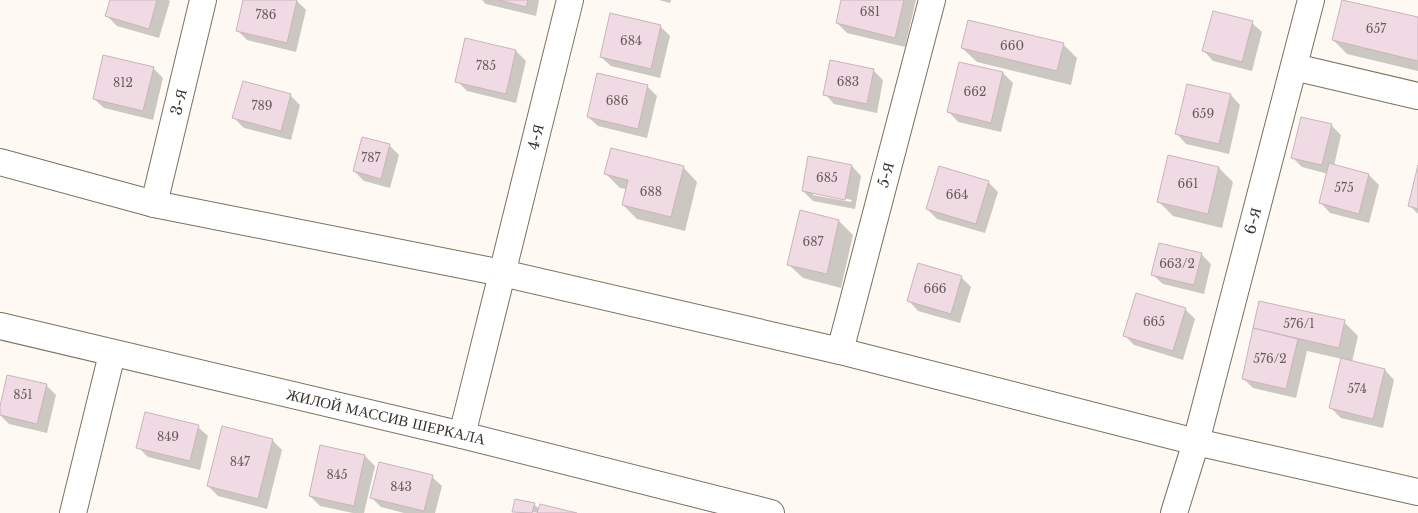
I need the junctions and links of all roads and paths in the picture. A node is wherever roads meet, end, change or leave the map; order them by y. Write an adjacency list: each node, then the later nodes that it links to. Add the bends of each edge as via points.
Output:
1 (204, 0): 8 (street, 3-Я)
2 (570, 0): 9 (street, 4-Я)
3 (932, 0): 11 (street, 5-Я)
4 (1311, 0): 5 (street, 6-Я)
5 (1294, 67): 6 (street); 14 (street, 6-Я)
6 (1418, 96)
7 (0, 162): 8 (street)
8 (154, 204): 9 (street)
9 (502, 273): 11 (street); 13 (street, 4-Я)
10 (0, 326): 12 (street, ЖИЛОЙ МАССИВ ШЕРКАЛА)
11 (840, 351): 14 (street)
12 (112, 354): 13 (street, ЖИЛОЙ МАССИВ ШЕРКАЛА); 16 (street)
13 (462, 435): 17 (street, ЖИЛОЙ МАССИВ ШЕРКАЛА)
14 (1196, 442): 15 (street); 18 (street, 6-Я)
15 (1418, 492)
16 (73, 513)
17 (771, 513)
18 (1174, 513)

